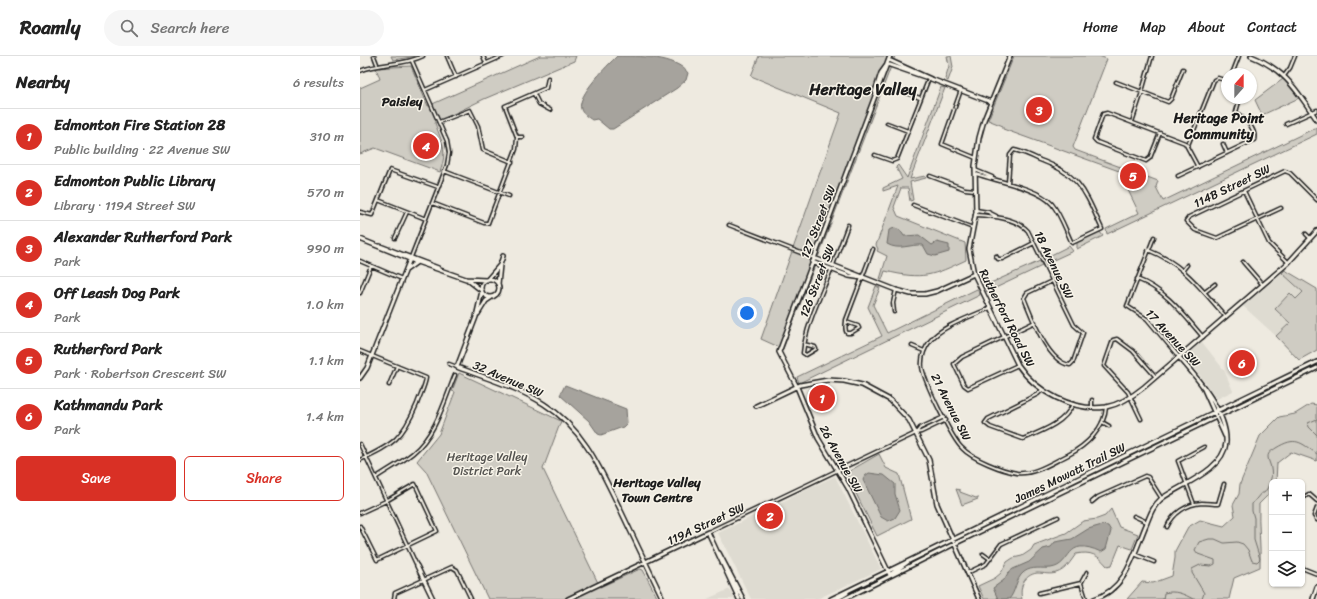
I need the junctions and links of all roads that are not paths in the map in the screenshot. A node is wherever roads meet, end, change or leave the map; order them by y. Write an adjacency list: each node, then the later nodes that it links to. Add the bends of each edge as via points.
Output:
1 (374, 56): 16 (street)
2 (423, 56): 14 (street)
3 (447, 56): 21 (street)
4 (483, 56): 15 (street)
5 (503, 56): 15 (street)
6 (1010, 56): 33 (street, Rutherford Road SW)
7 (1152, 56): 30 (street)
8 (1239, 56): 18 (street)
9 (1251, 56): 13 (street)
10 (1263, 56): 13 (street)
11 (1296, 56): 22 (street)
12 (890, 58): 17 (street, 127 Street SW); 24 (street)
13 (1261, 60): 22 (street)
14 (412, 61): 16 (street); 27 (street)
15 (486, 63): 21 (street)
16 (378, 64): 20 (street)
17 (887, 64): 24 (street); 91 (street, 127 Street SW, via 881,73 875,100)
18 (1234, 68)
19 (1183, 69): 30 (street, via 1169,101)
20 (360, 71)
21 (456, 76): 27 (street)
22 (1284, 76): 37 (street, via 1299,91)
23 (548, 78): 31 (street, via 546,88)
24 (929, 78): 28 (street); 32 (street)
25 (1221, 79): 48 (street, via 1216,78)
26 (1116, 82): 30 (street)
27 (425, 90): 39 (street)
28 (961, 90): 33 (street); 51 (street, via 942,144)
29 (901, 91): 32 (street)
30 (1142, 92): 40 (street)
31 (534, 94): 35 (street, via 538,104); 45 (street, via 505,106)
32 (921, 98): 43 (street)
33 (991, 102): 51 (street, Rutherford Road SW, via 981,130)
34 (1238, 104): 49 (street, via 1236,112 1248,121 1255,138)
35 (550, 110)
36 (1317, 110): 37 (street)
37 (1312, 113): 38 (street); 42 (street)
38 (1317, 120)
39 (439, 122): 52 (street, via 470,110 478,126 483,150); 54 (street, via 449,149)
40 (1132, 122): 44 (street); 44 (street, via 1104,113 1094,141 1146,161 1150,158)
41 (888, 123): 43 (street)
42 (1286, 124)
43 (908, 130): 50 (street, via 897,159 894,161)
44 (1160, 133): 48 (street)
45 (517, 137): 46 (street); 52 (street)
46 (523, 137)
47 (1223, 144): 49 (street)
48 (1188, 146): 53 (street)
49 (1227, 153): 53 (street)
50 (875, 155)
51 (976, 158): 55 (street, Rutherford Road SW)
52 (512, 162): 62 (street)
53 (1198, 167): 57 (street)
54 (444, 171): 59 (street); 62 (street)
55 (975, 171): 58 (street); 60 (street, Rutherford Road SW)
56 (930, 176): 60 (street, via 965,189)
57 (1178, 176)
58 (1008, 183): 58 (street, via 1050,202 1072,243 1102,229 1084,191 1070,175 1052,164 1012,151)
59 (438, 187): 64 (street, via 390,170); 66 (street)
60 (975, 190): 69 (street, Rutherford Road SW)
61 (1244, 191): 65 (street, 114B Street SW, via 1286,171); 75 (street); 75 (street, 114B Street SW, via 1187,218 1186,222 1193,229 1214,238)
62 (500, 193): 63 (street); 66 (street, via 486,224)
63 (509, 196)
64 (378, 200): 70 (street, via 371,216); 71 (street)
65 (1317, 200)
66 (432, 203): 74 (street)
67 (913, 206): 78 (street)
68 (1281, 208): 75 (street)
69 (976, 210): 72 (street, Rutherford Road SW); 73 (street, 18 Avenue SW)
70 (360, 212)
71 (407, 212): 74 (street); 82 (street)
72 (975, 215): 73 (street, 18 Avenue SW); 78 (street, Rutherford Road SW)
73 (997, 217): 85 (street, 18 Avenue SW, via 1026,228)
74 (426, 219): 90 (street)
75 (1258, 219): 96 (street, via 1271,246)
76 (729, 225): 91 (street)
77 (848, 226): 98 (street, 126 Street SW)
78 (972, 228): 105 (street, Rutherford Road SW, via 969,254)
79 (1306, 234): 84 (street)
80 (1316, 234): 84 (street, Rutherford Road SW)
81 (1154, 237): 87 (street)
82 (395, 238)
83 (360, 239): 90 (street)
84 (1311, 239): 96 (street, Rutherford Road SW)
85 (1034, 243): 89 (street, via 1002,259); 111 (street, 18 Avenue SW)
86 (873, 249): 106 (street)
87 (1148, 250): 104 (street); 108 (street)
88 (503, 256): 97 (street)
89 (996, 256)
90 (410, 258): 93 (street); 102 (street); 103 (street)
91 (814, 258): 94 (street, 127 Street SW); 98 (street)
92 (360, 261): 100 (street)
93 (418, 262): 102 (street); 103 (street)
94 (812, 262): 101 (street); 134 (street, 127 Street SW)
95 (1243, 262): 114 (street)
96 (1288, 263): 114 (street, Rutherford Road SW)
97 (500, 265): 110 (street); 112 (street)
98 (833, 265): 101 (street, 126 Street SW); 106 (street)
99 (1187, 265): 104 (street)
100 (370, 266): 107 (street); 118 (street)
101 (831, 269): 106 (street); 130 (street, 126 Street SW)
102 (406, 270): 107 (street)
103 (442, 270): 109 (street)
104 (1183, 270): 117 (street)
105 (974, 274): 119 (street, via 943,289); 122 (street, Rutherford Road SW)
106 (862, 278): 116 (street); 126 (street)
107 (402, 279): 135 (street)
108 (1137, 279): 129 (street, via 1167,296); 136 (street, 17 Avenue SW, via 1127,307 1147,319)
109 (466, 280): 110 (street); 115 (street)
110 (487, 280): 112 (street, via 494,280); 115 (street, via 482,285)
111 (1052, 281): 127 (street, via 1024,296); 127 (street, 18 Avenue SW, via 1074,326 1083,333 1073,362 1069,365 1050,352)
112 (498, 284): 120 (street, via 498,291)
113 (1215, 284): 117 (street)
114 (1263, 285): 125 (street, Rutherford Road SW)
115 (482, 290): 120 (street, via 485,295); 124 (street)
116 (896, 290): 119 (street); 123 (street)
117 (1205, 292): 125 (street)
118 (360, 293)
119 (925, 294): 121 (street)
120 (493, 296): 124 (street, via 486,301)
121 (926, 298)
122 (990, 308): 128 (street, Rutherford Road SW); 133 (street, via 939,332)
123 (894, 312)
124 (476, 317): 141 (street)
125 (1226, 317): 129 (street, Rutherford Road SW)
126 (846, 322): 126 (street, via 858,326 858,329 847,333)
127 (1035, 322): 128 (street)
128 (1004, 336): 139 (street, Rutherford Road SW); 139 (street, via 962,356 955,363 967,388)
129 (1203, 337): 136 (street, Rutherford Road SW)
130 (804, 344): 130 (street, via 804,354 816,349 815,347)
131 (912, 346): 133 (street)
132 (360, 351): 135 (street)
133 (924, 351): 157 (street, 21 Avenue SW, via 924,374)
134 (779, 352): 147 (street, 26 Avenue SW)
135 (372, 356): 140 (street); 145 (street)
136 (1179, 357): 144 (street, Rutherford Road SW); 155 (street, 17 Avenue SW, via 1202,384)
137 (1317, 362): 155 (street, James Mowatt Trail SW)
138 (450, 364): 141 (street, 32 Avenue SW)
139 (1018, 365): 148 (street, Rutherford Road SW)
140 (397, 366): 146 (street); 167 (street, via 425,377 426,380 402,434)
141 (457, 367): 196 (street, 32 Avenue SW, via 537,400 570,424 594,457)
142 (1317, 368): 156 (street, James Mowatt Trail SW)
143 (454, 375): 170 (street, via 429,435 413,452)
144 (1156, 377): 149 (street, Rutherford Road SW); 149 (street, via 1133,351 1115,339 1104,364)
145 (360, 378)
146 (389, 385)
147 (797, 386): 152 (street); 163 (street, via 834,380 866,386 898,406); 169 (street, 26 Avenue SW, via 818,438)
148 (1042, 390): 151 (street, Rutherford Road SW); 151 (street, via 985,422 989,427 1021,439 1058,422 1067,414)
149 (1131, 397): 153 (street, Rutherford Road SW); 159 (street)
150 (1092, 400): 154 (street)
151 (1073, 403): 154 (street, Rutherford Road SW)
152 (756, 406)
153 (1106, 407): 154 (street, Rutherford Road SW); 161 (street)
154 (1092, 408)
155 (1215, 412): 156 (street, 17 Avenue SW); 158 (street, 17 Avenue SW); 188 (street, James Mowatt Trail SW)
156 (1219, 415): 158 (street, James Mowatt Trail SW); 164 (street, 17 Avenue SW)
157 (944, 417): 160 (street, 21 Avenue SW); 163 (street, 119A Street SW, via 920,428)
158 (1215, 417): 164 (street, 17 Avenue SW); 189 (street, James Mowatt Trail SW)
159 (1141, 419)
160 (946, 420): 161 (street, 21 Avenue SW, via 956,441 969,454 1017,472 1036,470 1077,450 1091,438); 163 (street, 119A Street SW)
161 (1102, 422): 162 (street)
162 (1109, 426)
163 (916, 433): 169 (street, 119A Street SW); 188 (street, via 931,466 936,501)
164 (1225, 436): 171 (street, via 1225,449 1218,461)
165 (360, 444): 167 (street)
166 (1204, 447): 171 (street, via 1178,460)
167 (366, 458): 168 (street); 170 (street)
168 (360, 460)
169 (838, 470): 187 (street, 119A Street SW); 200 (street, 26 Avenue SW)
170 (376, 477): 175 (street)
171 (1186, 483): 174 (street); 178 (street)
172 (1224, 484): 178 (street, via 1218,504)
173 (1305, 496): 176 (street, via 1309,494)
174 (1162, 499): 177 (street, via 1145,476); 184 (street, via 1153,509)
175 (386, 501): 180 (street); 190 (street); 190 (street, via 413,484 418,487 437,531)
176 (1317, 501)
177 (1092, 502)
178 (1194, 504): 186 (street, via 1176,513)
179 (1317, 508): 183 (street, via 1314,516)
180 (360, 513)
181 (1134, 516): 184 (street)
182 (1058, 517): 194 (street, via 1001,544)
183 (1317, 520)
184 (1147, 522): 193 (street)
185 (360, 526): 190 (street, via 377,560)
186 (1167, 527)
187 (708, 532): 191 (street); 196 (street, 119A Street SW)
188 (952, 539): 189 (street); 195 (street, James Mowatt Trail SW)
189 (954, 544): 202 (street); 204 (street, James Mowatt Trail SW)
190 (408, 545): 198 (street)
191 (716, 549): 216 (street); 217 (street)
192 (983, 554): 194 (street)
193 (1134, 554): 197 (street); 223 (street, via 1119,584 1108,593)
194 (990, 558): 202 (street, via 984,565)
195 (911, 559): 200 (street, James Mowatt Trail SW); 204 (street)
196 (645, 562): 214 (street, 119A Street SW); 215 (street, 32 Avenue SW)
197 (1154, 562)
198 (417, 566): 205 (street)
199 (1305, 569): 203 (street)
200 (888, 570): 204 (street, 26 Avenue SW); 207 (street, James Mowatt Trail SW)
201 (1086, 572): 206 (street)
202 (967, 573): 210 (street)
203 (1317, 574)
204 (890, 575): 220 (street, James Mowatt Trail SW)
205 (424, 580): 211 (street, via 395,594); 212 (street); 213 (street, via 454,567)
206 (1081, 583): 209 (street); 222 (street)
207 (859, 585): 218 (street, James Mowatt Trail SW); 219 (street)
208 (1317, 587): 224 (street)
209 (1039, 593)
210 (978, 598): 221 (street)
211 (394, 599)
212 (433, 599)
213 (471, 599)
214 (568, 599)
215 (663, 599)
216 (740, 599)
217 (743, 599)
218 (831, 599)
219 (837, 599)
220 (844, 599)
221 (974, 599)
222 (1086, 599)
223 (1094, 599)
224 (1312, 599)

